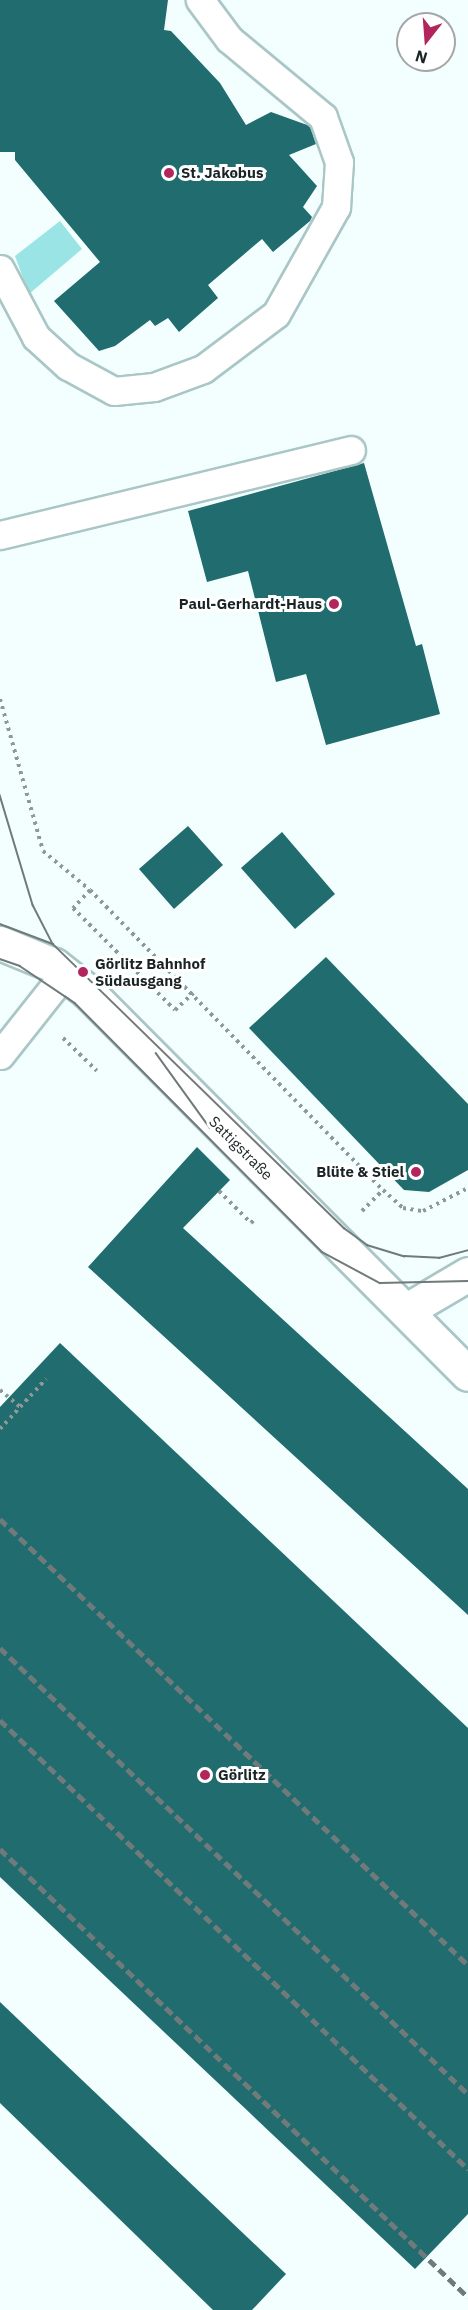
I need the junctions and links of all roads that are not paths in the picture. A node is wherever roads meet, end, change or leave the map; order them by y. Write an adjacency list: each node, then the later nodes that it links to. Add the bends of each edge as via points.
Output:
1 (200, 0): 2 (lane, via 229,39 323,117 339,162 336,207 276,314 203,369 154,387 114,391 68,366 36,337)
2 (0, 269)
3 (351, 450): 4 (lane)
4 (0, 535)
5 (0, 943): 6 (street, Sattigstraße)
6 (65, 973): 7 (lane); 9 (street, Sattigstraße)
7 (0, 1055)
8 (468, 1274): 9 (street)
9 (407, 1310): 10 (street, Sattigstraße)
10 (468, 1374)

